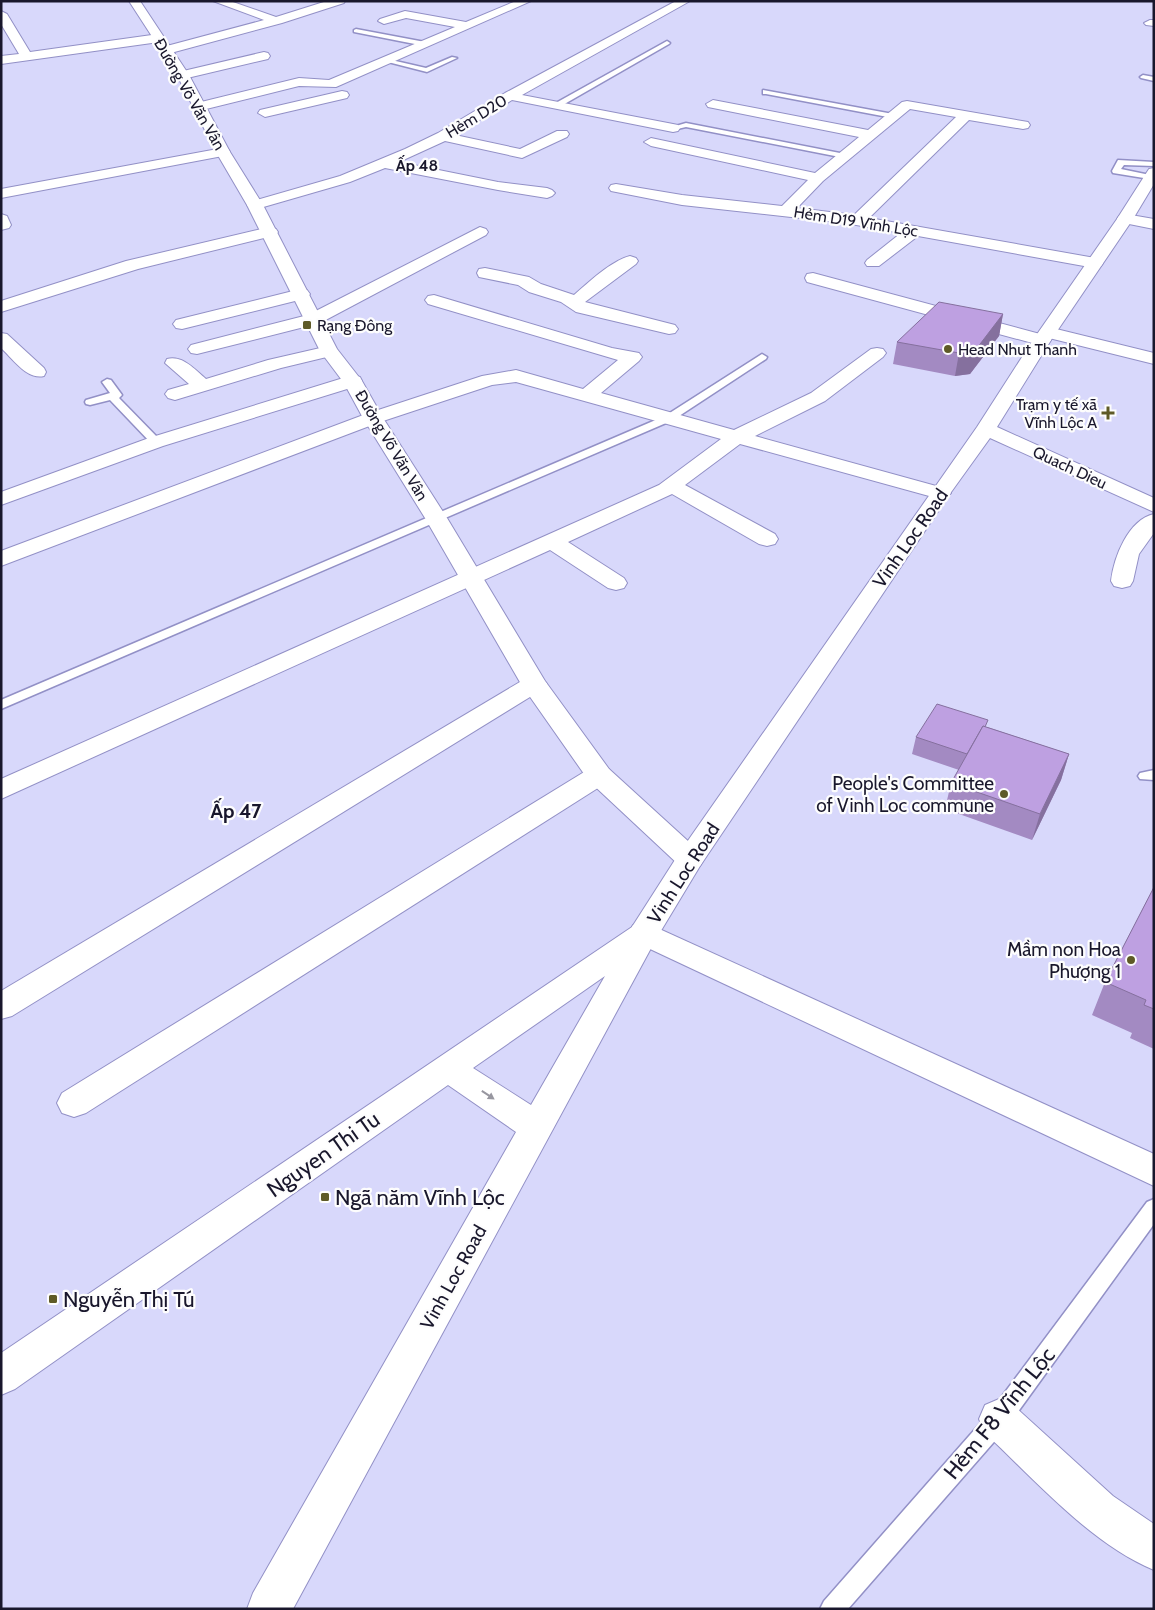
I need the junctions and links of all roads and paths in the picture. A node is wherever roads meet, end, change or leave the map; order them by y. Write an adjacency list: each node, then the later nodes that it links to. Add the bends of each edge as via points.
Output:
1 (134, 1): 14 (street, Đường Võ Văn Vân)
2 (218, 1): 9 (street)
3 (340, 1): 9 (street)
4 (526, 1): 7 (street)
5 (685, 1): 28 (street, Hẻm D20)
6 (492, 5): 7 (street)
7 (509, 8): 11 (street)
8 (1, 14): 18 (street)
9 (279, 20): 12 (street); 17 (street)
10 (384, 21): 11 (street, via 406,14)
11 (467, 26): 16 (street)
12 (302, 27)
13 (356, 30): 16 (lane)
14 (159, 38): 17 (street, Đường Võ Văn Vân); 18 (street)
15 (667, 43): 29 (lane)
16 (425, 44): 22 (street)
17 (167, 50): 23 (street, Đường Võ Văn Vân)
18 (26, 56): 21 (street)
19 (264, 56): 23 (street)
20 (454, 58): 22 (lane, via 427,70)
21 (1, 60)
22 (387, 61): 26 (street)
23 (183, 74): 31 (street, Đường Võ Văn Vân)
24 (1143, 77): 25 (lane)
25 (1154, 79)
26 (331, 84): 31 (street, via 299,82); 32 (street, via 328,88 345,97)
27 (766, 92): 34 (lane)
28 (510, 96): 29 (street); 39 (street, Hẻm D20)
29 (558, 104): 36 (street)
30 (713, 104): 38 (street)
31 (198, 107): 41 (street, Đường Võ Văn Vân)
32 (265, 113)
33 (966, 115): 34 (street, via 910,103); 35 (street); 55 (street)
34 (893, 116): 38 (street)
35 (1023, 124)
36 (673, 128): 42 (lane, via 686,125)
37 (562, 134): 39 (street, via 522,154)
38 (870, 135): 42 (street)
39 (443, 136): 43 (street, Hẻm D20, via 417,142)
40 (651, 142): 46 (street)
41 (222, 152): 44 (street); 51 (street, Đường Võ Văn Vân)
42 (845, 156): 46 (street)
43 (384, 163): 49 (street); 51 (street, Hẻm D20, via 345,179)
44 (115, 171): 47 (street); 50 (street)
45 (1153, 171): 54 (street, Vinh Loc Road)
46 (818, 178): 52 (street)
47 (130, 184)
48 (616, 188): 52 (street, Hẻm D19 Vĩnh Lộc, via 682,200)
49 (546, 193)
50 (1, 194)
51 (256, 205): 59 (street, Đường Võ Văn Vân)
52 (786, 211): 55 (street, Hẻm D19 Vĩnh Lộc)
53 (1, 219): 57 (street)
54 (1125, 219): 56 (street); 63 (street, Vinh Loc Road)
55 (858, 220): 58 (street, Hẻm D19 Vĩnh Lộc)
56 (1154, 224)
57 (1, 225)
58 (915, 230): 62 (street); 63 (street, Hẻm D19 Vĩnh Lộc)
59 (270, 232): 66 (street, Đường Võ Văn Vân); 69 (street, via 132,265)
60 (480, 232): 70 (street)
61 (630, 261): 68 (street)
62 (874, 263)
63 (1095, 263): 72 (street, Vinh Loc Road)
64 (486, 272): 68 (street, via 523,281)
65 (813, 278): 72 (street)
66 (301, 294): 70 (street, Đường Võ Văn Vân); 71 (street)
67 (434, 300): 77 (street, via 608,353)
68 (574, 303): 77 (street, via 582,308 669,328)
69 (1, 307)
70 (314, 319): 74 (street); 75 (street, Đường Võ Văn Vân)
71 (182, 324)
72 (1045, 336): 79 (street); 91 (street, Vinh Loc Road)
73 (1, 338): 81 (street)
74 (197, 349)
75 (330, 351): 82 (street, Đường Võ Văn Vân); 84 (street)
76 (877, 354): 92 (street, via 818,397)
77 (633, 357): 86 (street)
78 (762, 357): 90 (lane)
79 (1154, 359)
80 (174, 363): 84 (street)
81 (37, 372)
82 (353, 381): 89 (street, Đường Võ Văn Vân); 93 (street)
83 (108, 382): 87 (lane, via 117,395)
84 (204, 386): 85 (street)
85 (175, 394)
86 (587, 395): 89 (street, via 516,376 489,380); 90 (street)
87 (112, 396): 88 (lane); 93 (lane)
88 (90, 402)
89 (373, 418): 98 (street, Đường Võ Văn Vân); 102 (street)
90 (669, 418): 92 (street); 98 (lane)
91 (986, 428): 95 (street, Vinh Loc Road); 97 (street, Quach Dieu)
92 (738, 436): 94 (street); 95 (street)
93 (156, 442): 96 (street)
94 (672, 486): 100 (street); 101 (street)
95 (940, 494): 110 (street, Vinh Loc Road)
96 (1, 498)
97 (1154, 506)
98 (436, 518): 103 (street, Đường Võ Văn Vân); 107 (lane)
99 (1154, 520): 104 (street, via 1130,548 1124,561)
100 (767, 539)
101 (551, 541): 103 (street); 105 (street)
102 (1, 559)
103 (471, 576): 106 (street, Đường Võ Văn Vân); 109 (street)
104 (1122, 581)
105 (616, 583)
106 (534, 684): 108 (street, Đường Võ Văn Vân); 112 (street)
107 (1, 705)
108 (599, 774): 110 (street, Đường Võ Văn Vân); 114 (street)
109 (1, 790)
110 (690, 859): 111 (street, Vinh Loc Road)
111 (644, 933): 113 (street, Nguyen Thi Tu); 115 (street, Vinh Loc Road); 116 (street)
112 (1, 1007)
113 (448, 1068): 115 (street, one-way to 115); 118 (street, Nguyen Thi Tu)
114 (74, 1103)
115 (536, 1127): 121 (street, Vinh Loc Road)
116 (1154, 1171)
117 (1154, 1208): 119 (lane, Hẻm F8 Vĩnh Lộc)
118 (1, 1376)
119 (1000, 1420): 120 (street, via 1098,1511); 122 (lane, Hẻm F8 Vĩnh Lộc)
120 (1154, 1548)
121 (269, 1609)
122 (832, 1609)

